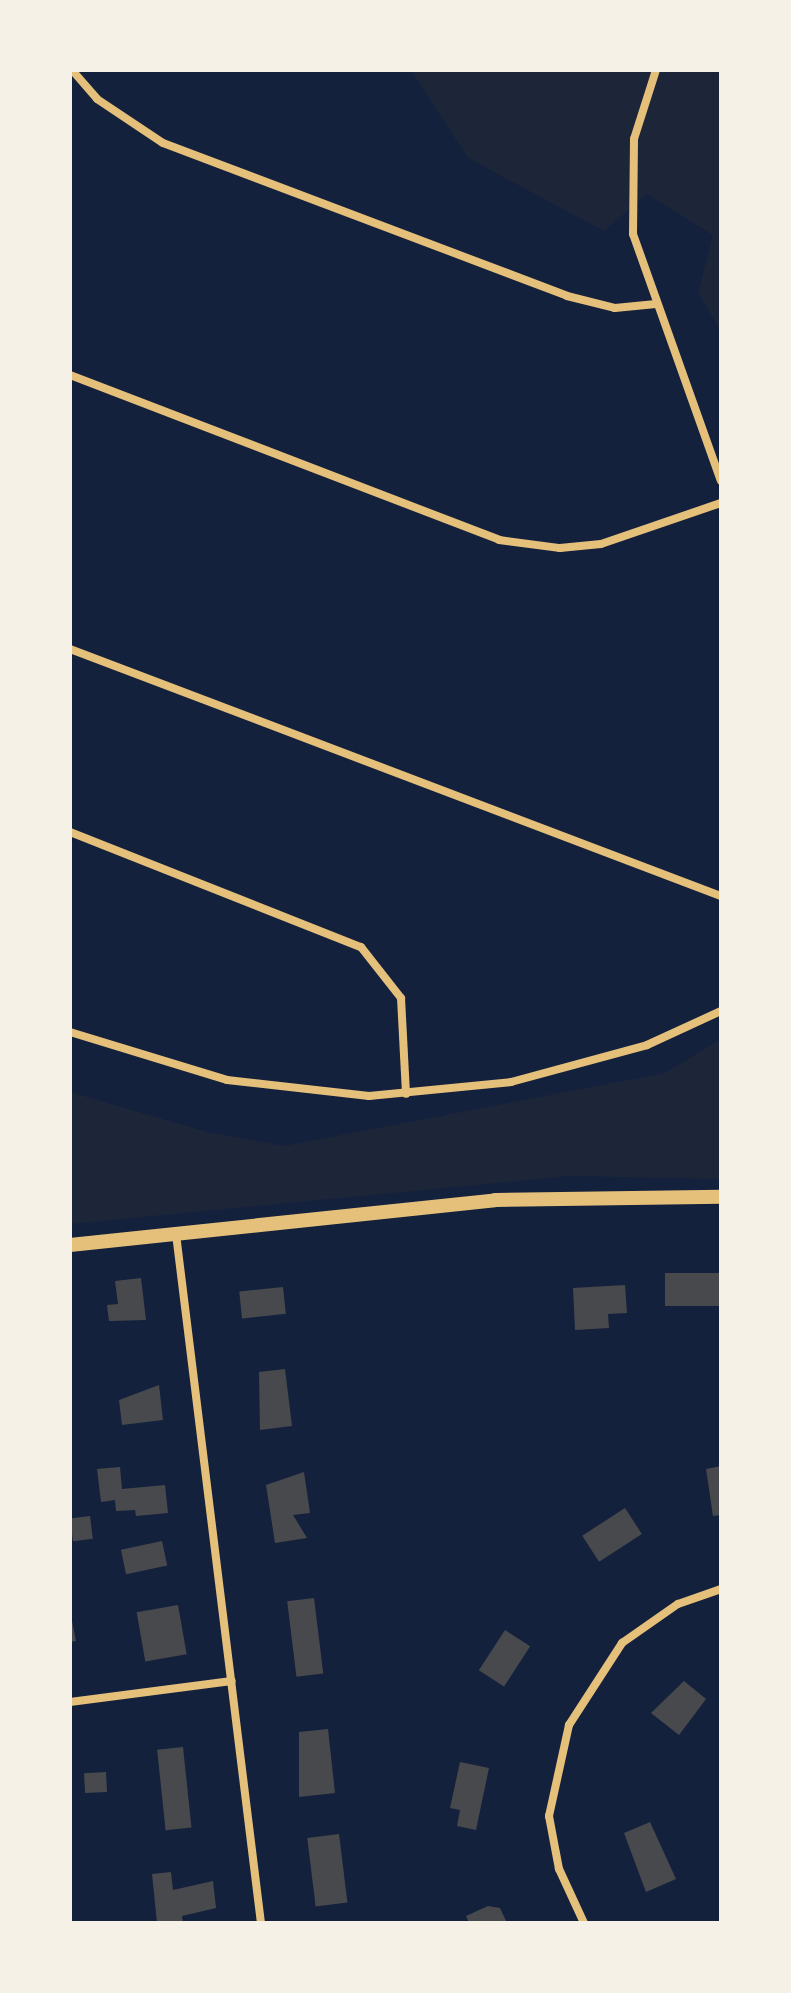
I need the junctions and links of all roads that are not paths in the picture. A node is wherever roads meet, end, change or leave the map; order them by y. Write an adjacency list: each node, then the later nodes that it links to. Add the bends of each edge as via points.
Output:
1 (72, 70): 3 (street, via 97,99 163,143 567,296 615,308)
2 (656, 70): 3 (street, via 630,170 633,234)
3 (656, 304): 5 (street)
4 (70, 375): 6 (street, via 529,546 601,544)
5 (721, 481)
6 (721, 503)
7 (70, 649): 9 (street)
8 (70, 832): 12 (street, via 361,947 401,998)
9 (721, 896)
10 (721, 1011): 12 (street, via 676,1035 556,1071)
11 (70, 1032): 12 (street, via 227,1080)
12 (406, 1094)
13 (721, 1197): 14 (street, via 495,1200)
14 (176, 1234): 15 (street); 17 (street)
15 (70, 1245)
16 (721, 1589): 20 (street, via 678,1604 622,1643 569,1725 549,1816 559,1869)
17 (232, 1681): 18 (street); 19 (street)
18 (70, 1702)
19 (261, 1923)
20 (584, 1923)

